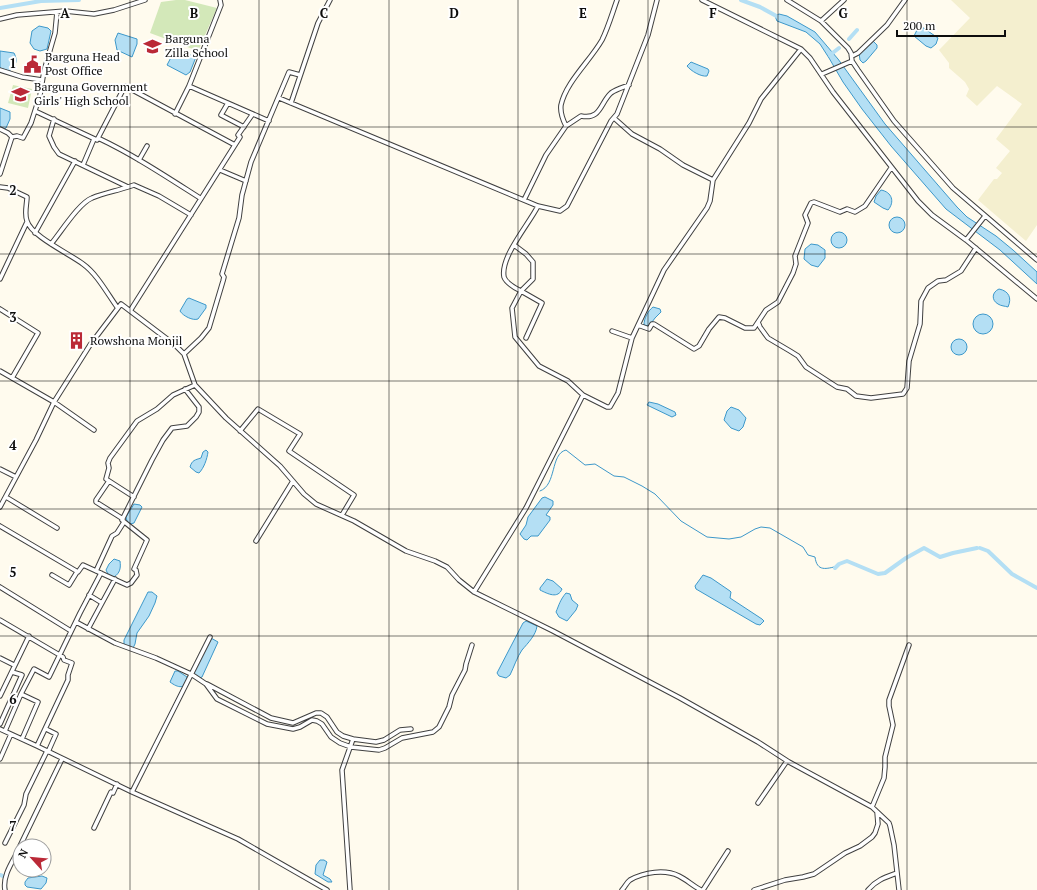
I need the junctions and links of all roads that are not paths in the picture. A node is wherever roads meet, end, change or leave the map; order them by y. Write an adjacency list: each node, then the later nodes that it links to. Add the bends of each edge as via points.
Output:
1 (145, 0): 10 (street, via 94,14)
2 (220, 0): 20 (street, via 221,5)
3 (330, 0): 17 (street, via 318,23)
4 (617, 0): 30 (street, via 602,40 567,91 561,106)
5 (656, 0): 19 (street, via 648,36)
6 (702, 0): 13 (street)
7 (787, 0): 12 (street)
8 (844, 0): 12 (street)
9 (905, 0): 14 (street, via 887,25)
10 (57, 12): 11 (street); 18 (street, via 55,33)
11 (0, 19)
12 (821, 21): 14 (street, via 848,48)
13 (801, 49): 16 (street); 43 (street, via 761,99)
14 (852, 59): 16 (street); 51 (street, via 894,121 953,188)
15 (0, 70): 18 (street)
16 (822, 74): 40 (street)
17 (300, 76): 21 (street, via 289,72); 23 (street)
18 (42, 80): 24 (street)
19 (629, 85): 27 (street); 30 (street, via 611,93 598,113 588,117 581,116)
20 (189, 86): 22 (street); 25 (street)
21 (278, 98): 23 (street); 29 (street)
22 (228, 103): 26 (street); 31 (street, via 221,115)
23 (291, 103): 48 (street)
24 (35, 111): 28 (street); 33 (street, via 23,138)
25 (174, 114): 34 (street, via 125,86); 35 (street)
26 (252, 115): 29 (street); 31 (street)
27 (614, 118): 43 (street, via 632,134); 49 (street, via 610,121 567,206 560,212)
28 (54, 119): 34 (street); 38 (street, via 49,136 54,147 59,154)
29 (269, 121): 44 (street, via 251,162)
30 (566, 126): 48 (street, via 546,155)
31 (244, 127): 35 (street)
32 (0, 129): 33 (street)
33 (12, 137): 42 (street)
34 (96, 139): 37 (street); 39 (street)
35 (235, 145): 41 (street)
36 (147, 146): 37 (street)
37 (139, 160): 47 (street)
38 (75, 161): 39 (street); 53 (street)
39 (83, 165): 46 (street)
40 (891, 168): 54 (street, via 932,215); 65 (street, via 865,206 855,212 847,209 840,212 811,203 805,215 808,223 794,256 796,264 793,273 778,302 766,310)
41 (220, 170): 44 (street); 47 (street)
42 (0, 174)
43 (713, 180): 66 (street, via 707,208 664,270)
44 (246, 181): 70 (street, via 239,218 209,328)
45 (0, 187): 52 (street, via 27,197)
46 (128, 187): 50 (street, via 134,185); 55 (street, via 86,202)
47 (200, 198): 50 (street)
48 (524, 200): 49 (street)
49 (538, 206): 56 (street)
50 (191, 214): 64 (street)
51 (985, 216): 54 (street); 58 (street)
52 (27, 222): 53 (street); 59 (street)
53 (35, 233): 55 (street)
54 (966, 240): 57 (street)
55 (51, 244): 62 (street, via 84,264 95,274 105,292)
56 (514, 245): 60 (street, via 506,262 504,277); 60 (street, via 533,262 533,279)
57 (976, 248): 61 (street); 65 (street, via 961,272 928,288 921,301 920,324 909,361 907,388 903,394 871,398 856,396 848,389 837,387 806,367 798,356 768,338)
58 (1037, 260)
59 (0, 278)
60 (520, 291): 68 (street, via 542,303); 75 (street, via 512,308 515,338 538,366 568,381)
61 (1037, 299)
62 (118, 307): 64 (street, via 121,304); 76 (street)
63 (0, 310): 72 (street, via 38,333)
64 (130, 310): 70 (street)
65 (758, 322): 66 (street, via 754,328 745,328 719,317 708,329 699,346 694,349 654,324 649,329)
66 (638, 325): 69 (street)
67 (612, 331): 69 (street)
68 (526, 338)
69 (632, 338): 75 (street, via 618,393 612,405 607,407)
70 (184, 354): 73 (street)
71 (0, 371): 72 (street)
72 (12, 378): 76 (street)
73 (195, 385): 74 (street); 78 (street)
74 (185, 389): 81 (street, via 137,420 109,461 106,478); 84 (street, via 199,407 199,412 187,426 172,428 163,440)
75 (583, 396): 97 (street, via 526,508)
76 (54, 402): 77 (street); 80 (street)
77 (94, 430)
78 (240, 431): 82 (street); 86 (street, via 258,408 300,434 289,451 354,494)
79 (0, 468): 80 (street)
80 (16, 477): 83 (street)
81 (109, 481): 84 (street); 87 (street, via 96,502)
82 (293, 481): 86 (street, via 316,504); 90 (street)
83 (6, 497): 85 (street); 89 (street)
84 (134, 497): 87 (street)
85 (0, 507)
86 (342, 515): 97 (street, via 406,551 447,567)
87 (124, 520): 91 (street, via 117,533 112,536); 95 (street, via 146,540 134,569 137,575 131,583 127,585)
88 (0, 526): 92 (street)
89 (56, 528)
90 (256, 541)
91 (96, 571): 92 (street, via 83,565); 93 (street)
92 (77, 572): 94 (street, via 69,585)
93 (101, 573): 95 (street); 98 (street)
94 (52, 575)
95 (114, 579): 99 (street)
96 (0, 587): 103 (street)
97 (474, 592): 129 (street, via 680,698)
98 (89, 595): 99 (street); 101 (street)
99 (102, 603): 102 (street)
100 (0, 620): 104 (street)
101 (76, 622): 102 (street); 103 (street)
102 (88, 629): 112 (street)
103 (71, 632): 108 (street)
104 (29, 636): 108 (street); 110 (street)
105 (210, 637): 112 (street)
106 (472, 645): 125 (street, via 465,670 452,695 444,719 433,732 402,738 379,750)
107 (909, 645): 133 (street, via 889,700 893,724 885,757 884,778)
108 (61, 655): 114 (street, via 49,677 34,669); 118 (street, via 72,665)
109 (0, 658): 110 (street)
110 (14, 665): 111 (street)
111 (12, 672): 115 (street); 116 (street, via 22,675)
112 (191, 674): 113 (street); 131 (street)
113 (206, 684): 123 (street, via 271,718 293,723 321,713 327,717 337,732); 125 (street, via 217,699 267,724 300,728 312,720 317,721 331,737)
114 (21, 694): 120 (street); 122 (street, via 38,702)
115 (0, 696)
116 (0, 724)
117 (0, 729): 120 (street)
118 (46, 729): 124 (street); 126 (street, via 56,734)
119 (411, 729): 123 (street, via 400,730 376,742)
120 (5, 731): 121 (street)
121 (11, 734): 122 (street); 127 (street)
122 (22, 739): 124 (street)
123 (353, 739): 125 (street)
124 (38, 746): 126 (street)
125 (351, 747): 143 (street, via 342,770)
126 (48, 751): 128 (street); 137 (street)
127 (0, 758)
128 (62, 759): 130 (street); 136 (street)
129 (787, 761): 132 (street); 133 (street)
130 (117, 784): 131 (street); 135 (street)
131 (132, 792): 142 (street, via 238,839)
132 (758, 803)
133 (872, 807): 134 (street)
134 (877, 812): 140 (street, via 890,826); 146 (street, via 878,824 875,833 860,846 814,874)
135 (94, 828)
136 (24, 838)
137 (5, 843)
138 (728, 851): 145 (street)
139 (12, 862): 141 (street, via 4,883)
140 (897, 873): 147 (street, via 883,878); 148 (street)
141 (5, 890)
142 (327, 890)
143 (350, 890)
144 (622, 890): 145 (street, via 629,881 640,876 663,872 678,876)
145 (702, 890)
146 (754, 890)
147 (868, 890)
148 (899, 890)

